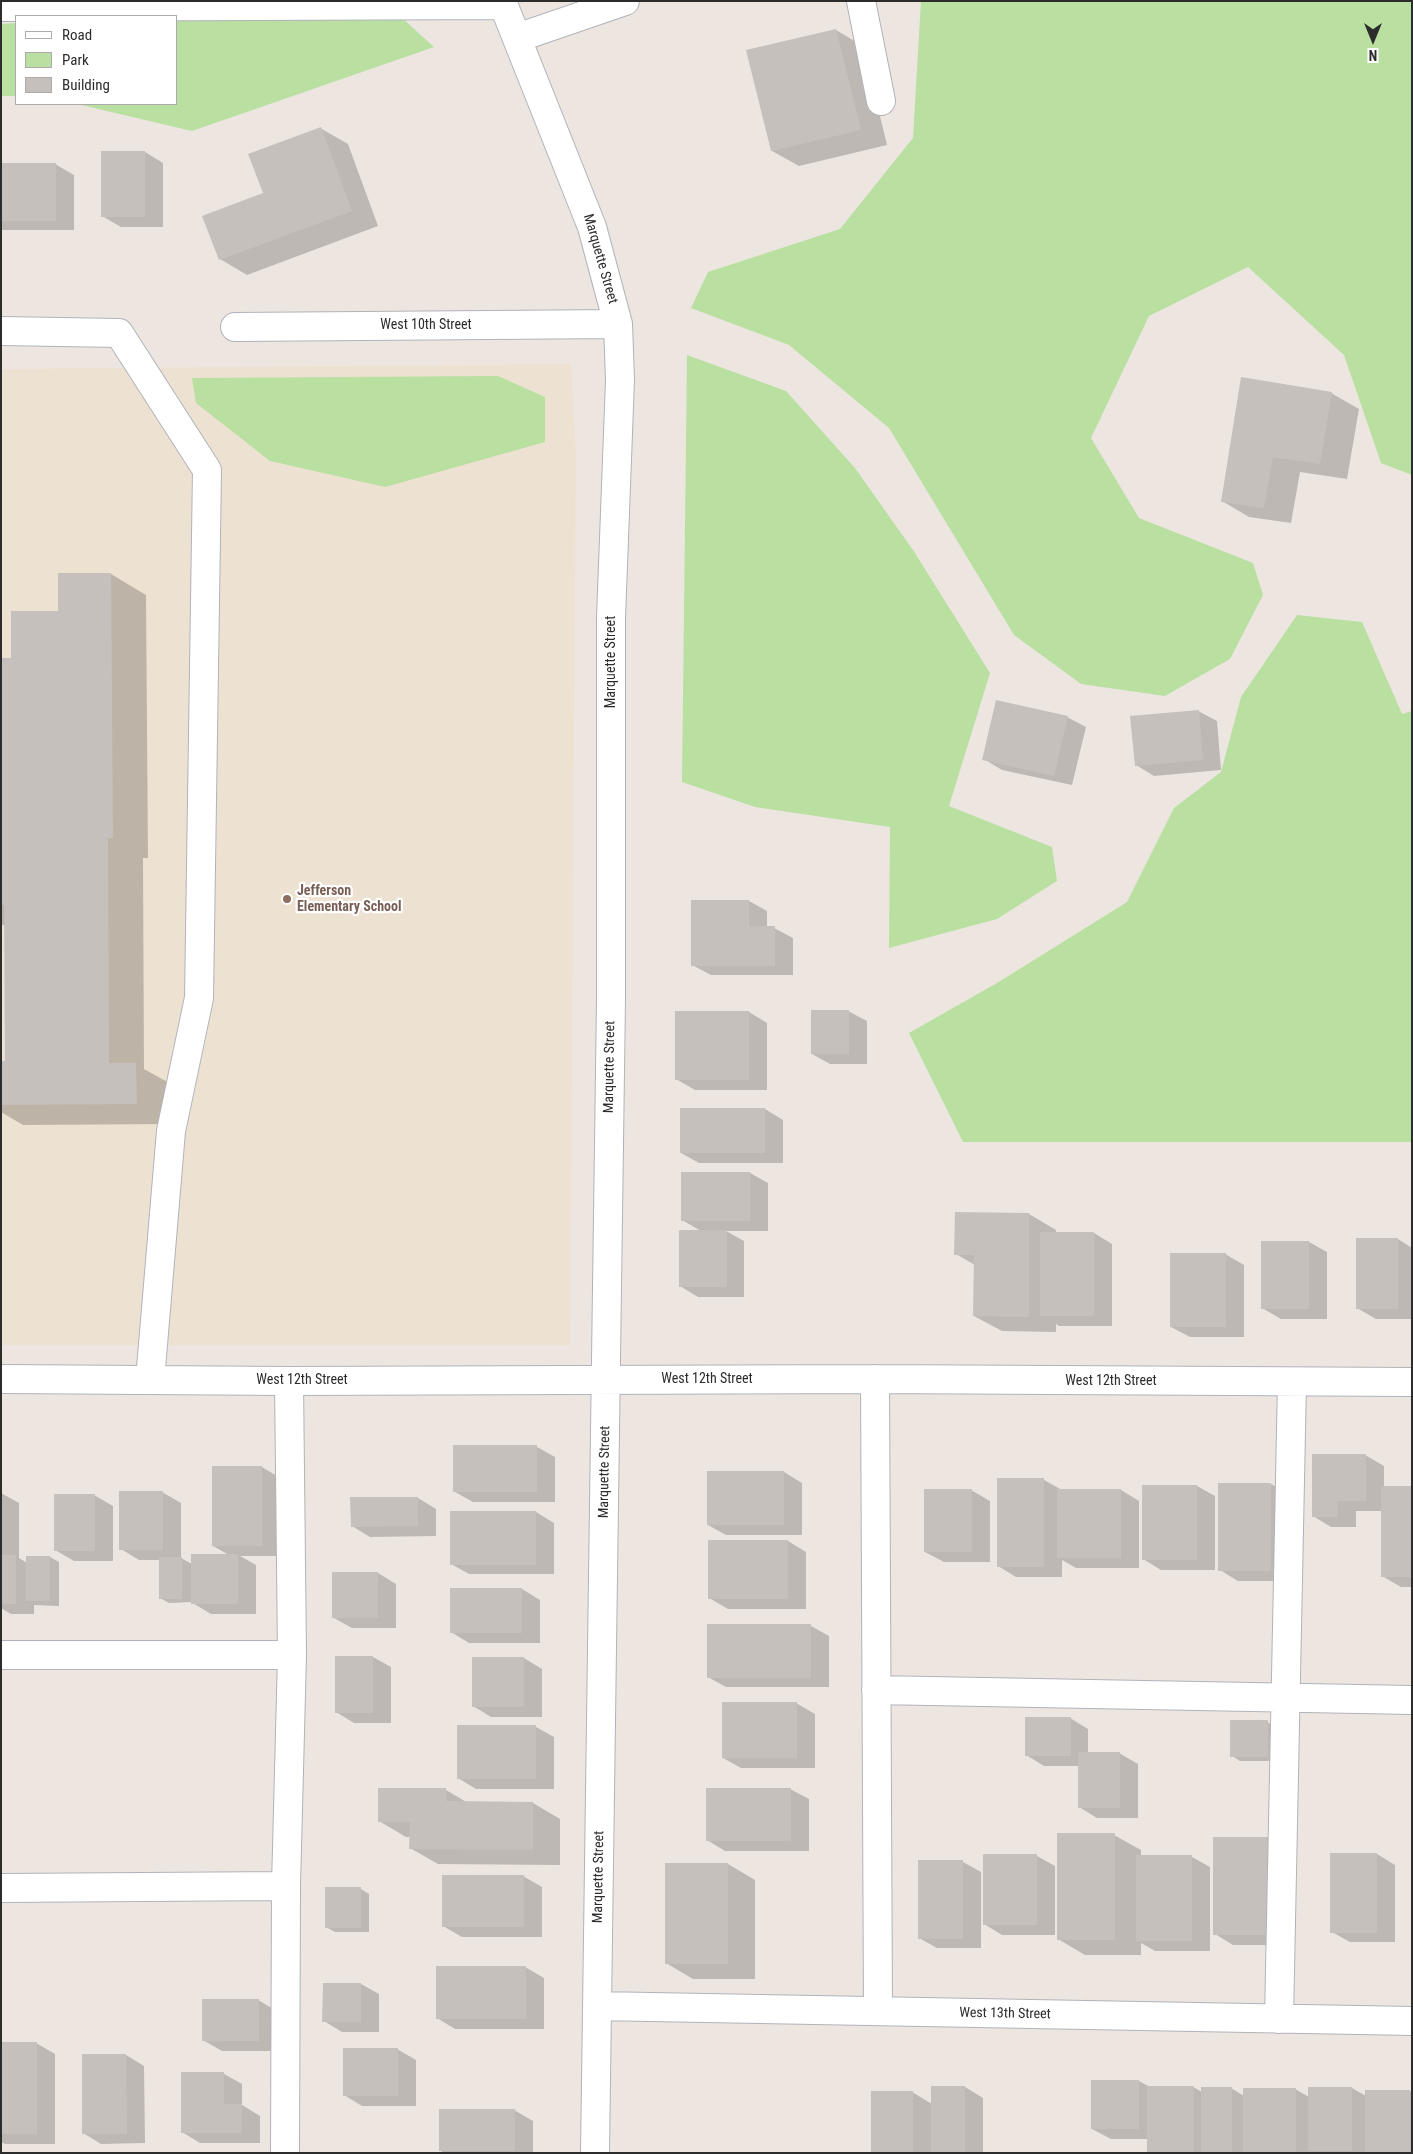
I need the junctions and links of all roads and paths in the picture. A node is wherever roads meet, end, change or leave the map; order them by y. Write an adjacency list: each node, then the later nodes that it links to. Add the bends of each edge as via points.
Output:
1 (625, 1): 5 (street)
2 (860, 1): 6 (street)
3 (503, 3): 4 (street); 5 (street, Marquette Street)
4 (1, 7)
5 (517, 38): 7 (street, Marquette Street, via 592,227)
6 (881, 101)
7 (618, 324): 8 (street, West 10th Street); 11 (street, Marquette Street, via 620,380 611,618 612,953)
8 (235, 327)
9 (1, 331): 13 (street, via 119,333 207,470 199,998 171,1131)
10 (1, 1379): 13 (street, West 12th Street)
11 (606, 1379): 12 (street, West 12th Street); 14 (street, West 12th Street); 24 (street, Marquette Street)
12 (875, 1379): 15 (street, West 12th Street); 19 (street)
13 (150, 1380): 14 (street, West 12th Street)
14 (289, 1381): 18 (street)
15 (1292, 1382): 16 (street, West 12th Street); 20 (street)
16 (1412, 1382)
17 (1, 1655): 18 (street)
18 (292, 1655): 22 (street)
19 (876, 1690): 20 (street); 25 (street)
20 (1286, 1698): 21 (street); 26 (street)
21 (1412, 1700)
22 (286, 1886): 23 (street); 28 (street)
23 (1, 1888)
24 (598, 2006): 25 (street, West 13th Street); 29 (street, Marquette Street)
25 (878, 2011): 26 (street, West 13th Street)
26 (1279, 2019): 27 (street, West 13th Street)
27 (1412, 2021)
28 (284, 2153)
29 (595, 2153)

